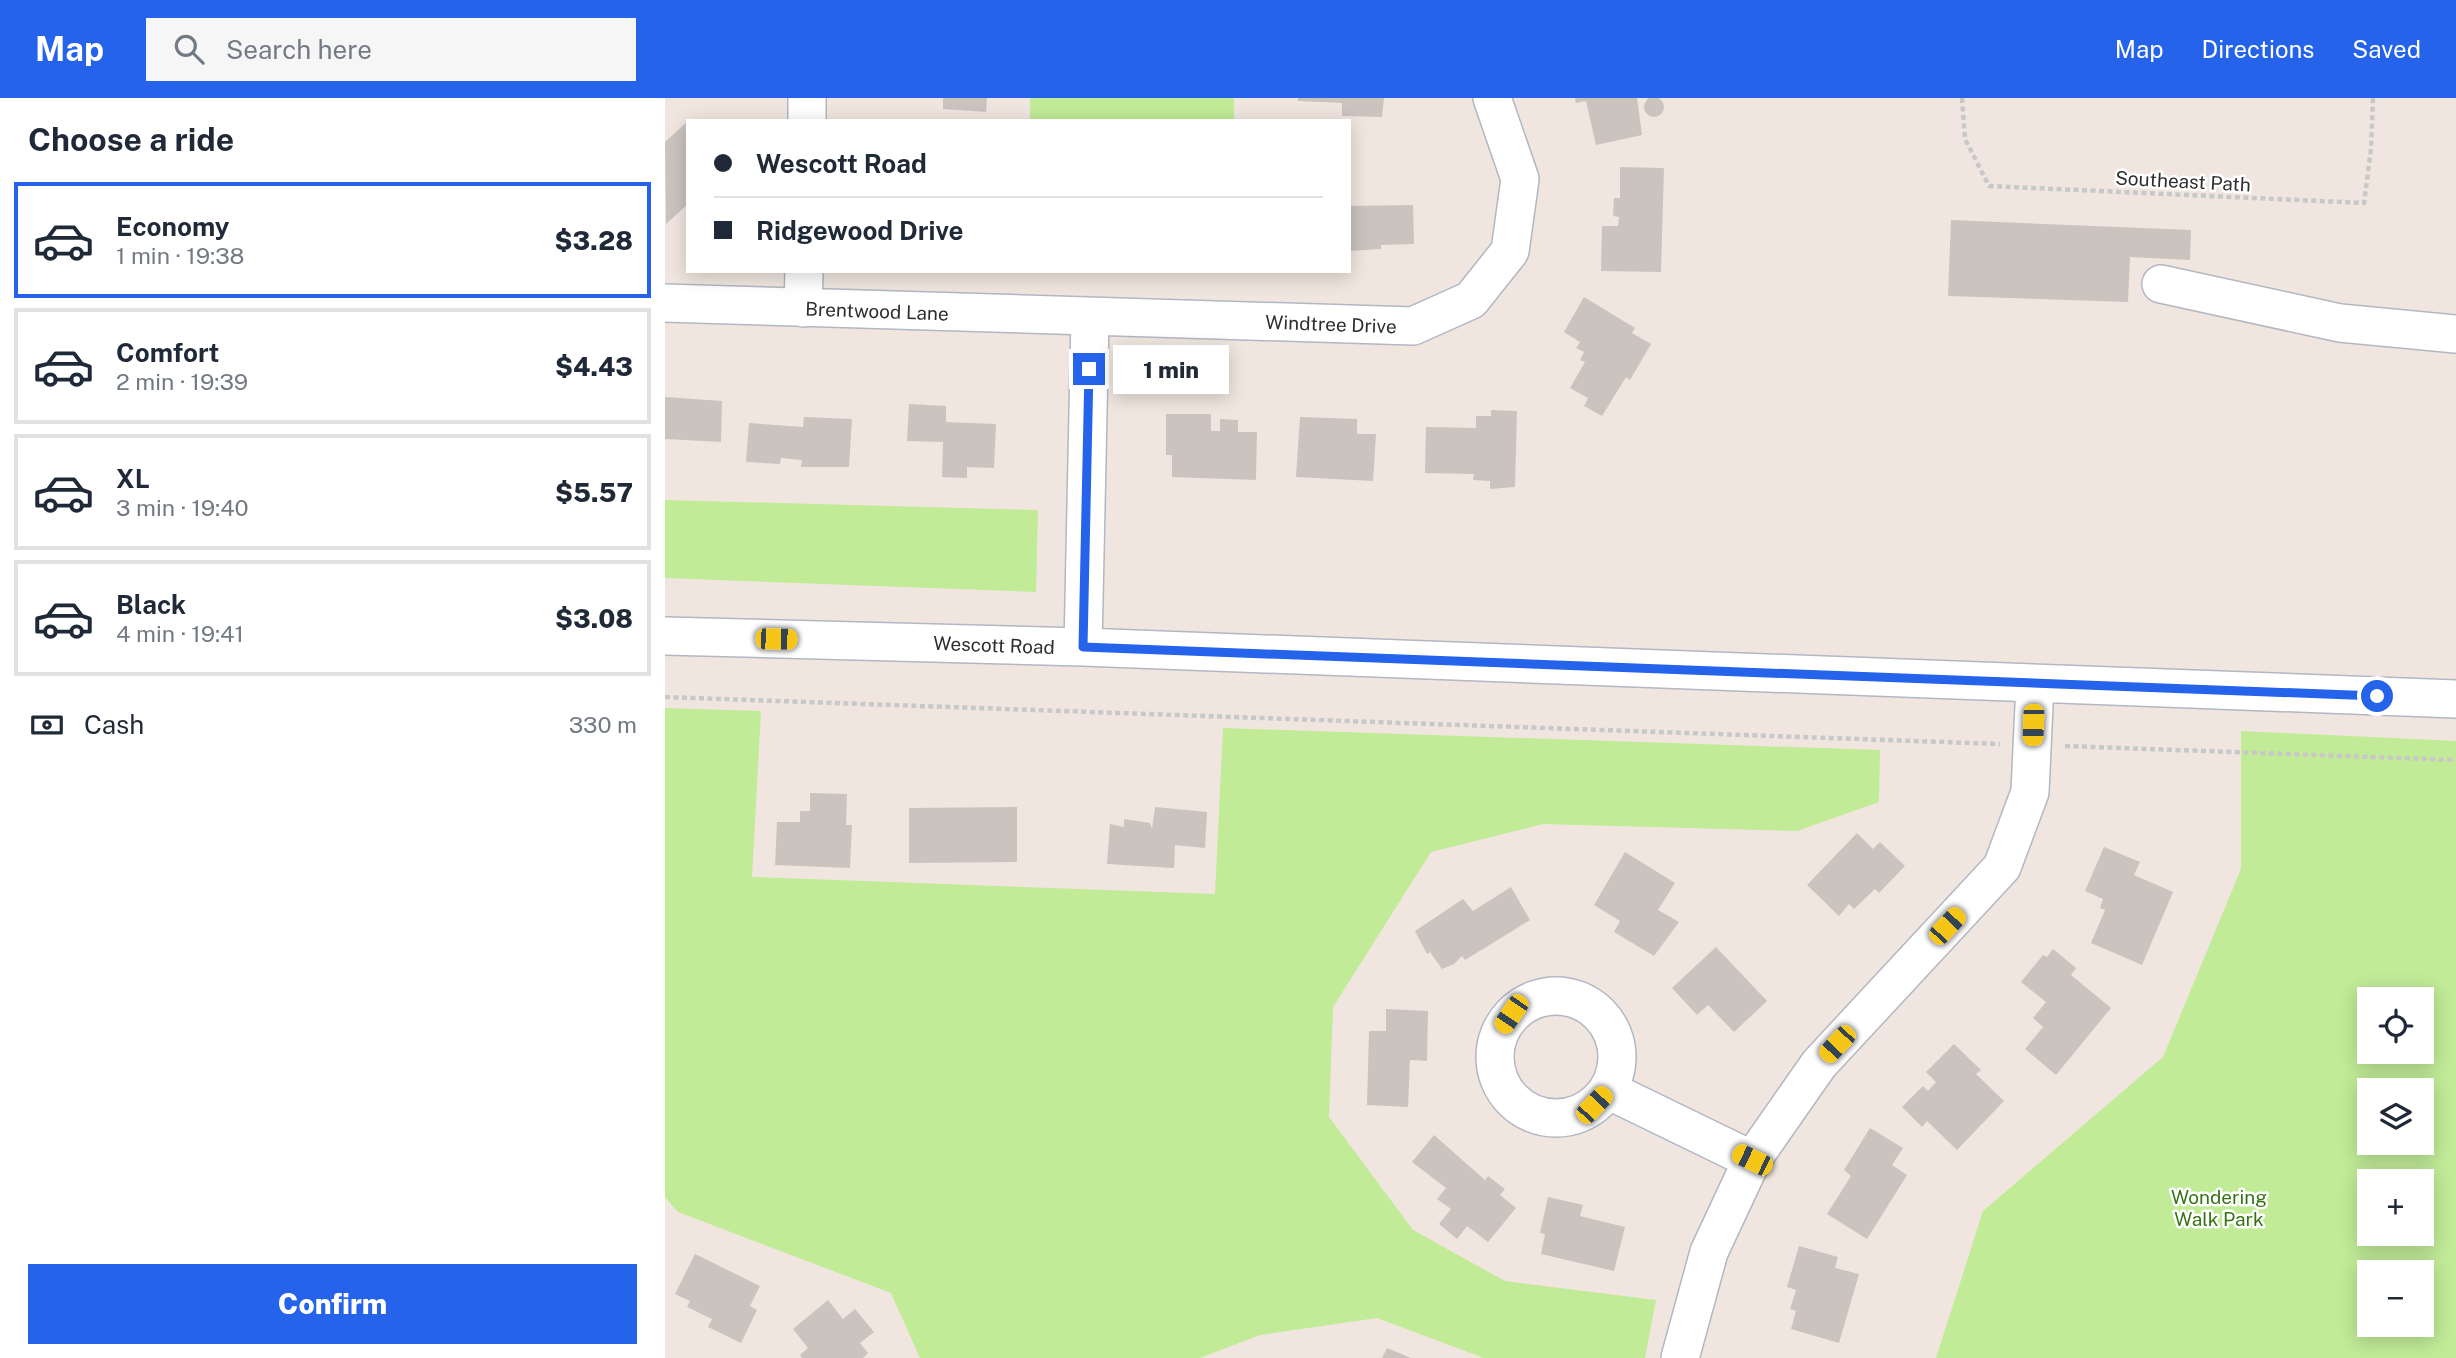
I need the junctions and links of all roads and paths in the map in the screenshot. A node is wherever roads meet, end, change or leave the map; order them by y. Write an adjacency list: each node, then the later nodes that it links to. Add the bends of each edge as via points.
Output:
1 (807, 98): 5 (street)
2 (1492, 98): 10 (street, Windtree Drive, via 1520,179 1510,251 1471,300 1413,326)
3 (1962, 98): 4 (path, Southeast Path, via 1965,139 1989,186 2364,203)
4 (2373, 98)
5 (807, 119)
6 (804, 273): 9 (street)
7 (2161, 284): 11 (street, via 2340,323)
8 (665, 303): 9 (street, Brentwood Lane)
9 (803, 308): 10 (street, Brentwood Lane)
10 (1090, 318): 13 (street)
11 (2456, 334)
12 (665, 636): 13 (street, Wescott Road)
13 (1083, 647): 14 (street, Wescott Road)
14 (2035, 684): 16 (street, Wescott Road); 17 (street)
15 (665, 697): 17 (path)
16 (2456, 699)
17 (2032, 745): 18 (path); 20 (street, via 2030,792 2002,867 1819,1064)
18 (2456, 760)
19 (1608, 1090): 20 (street)
20 (1752, 1160): 21 (street, via 1709,1252)
21 (1680, 1358)

